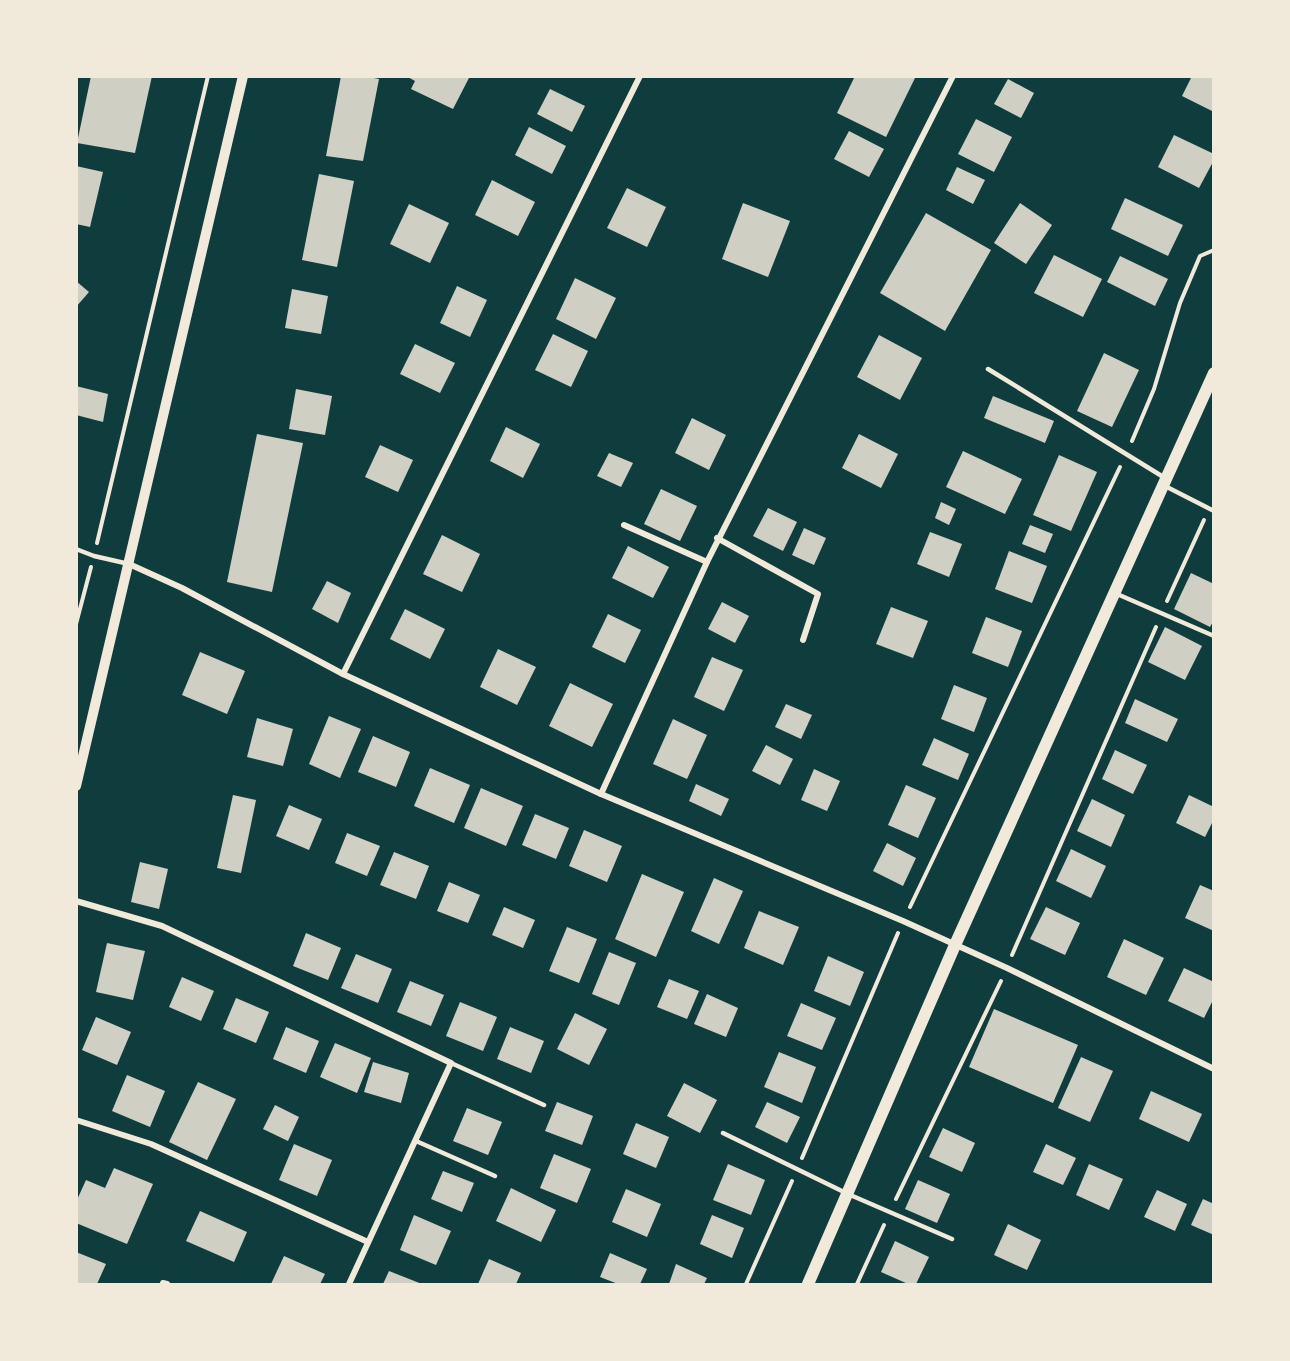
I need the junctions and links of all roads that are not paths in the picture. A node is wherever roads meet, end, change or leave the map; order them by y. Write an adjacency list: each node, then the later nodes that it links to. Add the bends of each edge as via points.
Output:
1 (243, 76): 12 (street)
2 (640, 76): 16 (street)
3 (953, 76): 9 (street)
4 (988, 369): 6 (lane, via 1127,454)
5 (1214, 373): 6 (main road)
6 (1165, 482): 7 (lane); 13 (main road)
7 (1211, 510)
8 (624, 525): 11 (street)
9 (717, 538): 11 (street); 15 (street, via 818,594)
10 (76, 549): 12 (lane)
11 (706, 561): 18 (street)
12 (129, 564): 16 (street); 17 (street)
13 (1114, 593): 14 (lane); 20 (main road)
14 (1214, 636)
15 (803, 640)
16 (343, 674): 18 (street)
17 (76, 786)
18 (601, 794): 20 (street)
19 (76, 901): 21 (street, via 162,926)
20 (955, 945): 22 (street); 28 (main road)
21 (451, 1064): 23 (lane); 26 (street)
22 (1214, 1069)
23 (544, 1105)
24 (76, 1120): 30 (street, via 151,1144)
25 (723, 1133): 28 (lane)
26 (416, 1141): 27 (lane); 30 (street)
27 (495, 1176)
28 (848, 1194): 29 (lane); 32 (main road)
29 (952, 1239)
30 (368, 1242): 31 (street)
31 (349, 1284)
32 (808, 1284)

